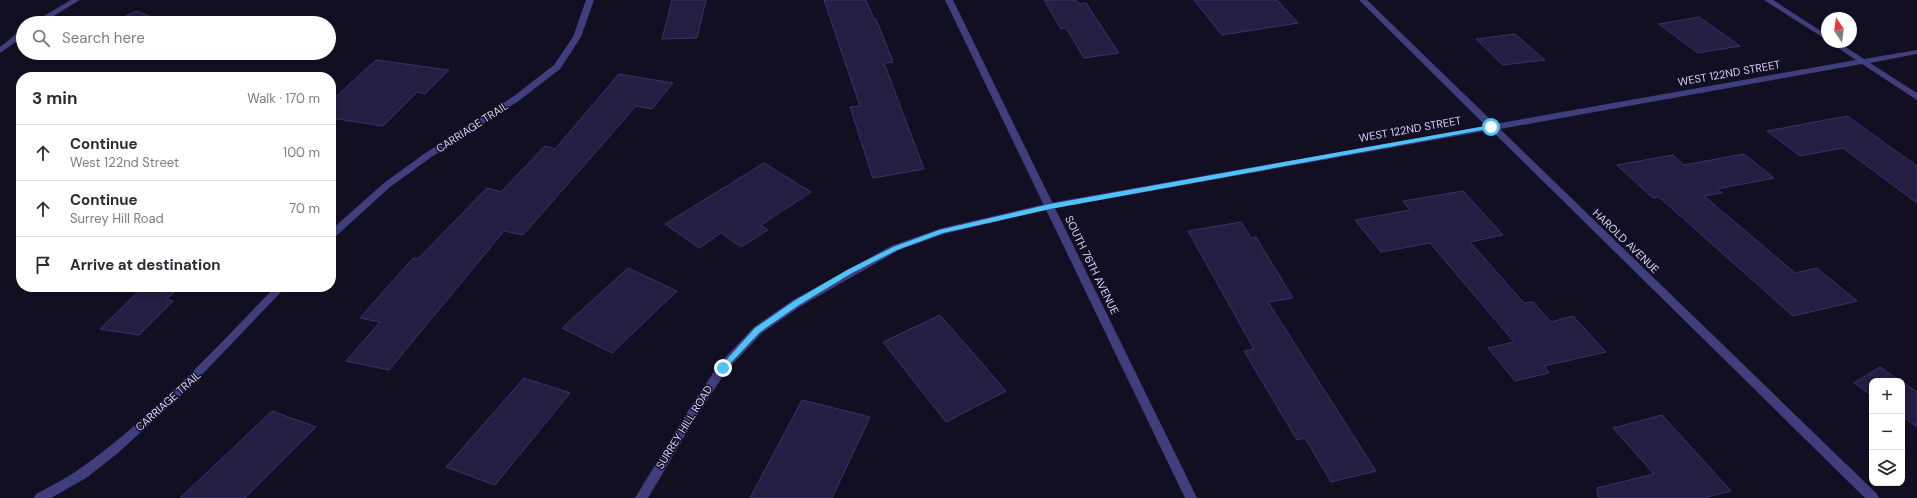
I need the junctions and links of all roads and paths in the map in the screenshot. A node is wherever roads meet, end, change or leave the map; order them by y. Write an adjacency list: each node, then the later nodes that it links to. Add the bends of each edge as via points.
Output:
1 (76, 0): 6 (street)
2 (590, 0): 16 (street, CARRIAGE TRAIL, via 577,37 557,66 517,98 387,185)
3 (949, 0): 15 (street, SOUTH 76TH AVENUE)
4 (1363, 0): 14 (street, HAROLD AVENUE)
5 (1768, 0): 7 (street)
6 (48, 16)
7 (1821, 34)
8 (16, 38): 10 (street)
9 (1842, 48): 12 (street)
10 (0, 51)
11 (1917, 52): 12 (street, WEST 122ND STREET)
12 (1863, 61): 13 (street); 14 (street, WEST 122ND STREET)
13 (1917, 96)
14 (1491, 127): 15 (street, WEST 122ND STREET); 21 (street, HAROLD AVENUE)
15 (1050, 206): 19 (street, SURREY HILL ROAD, via 942,231 895,248 797,303 758,330 723,368); 20 (street, SOUTH 76TH AVENUE)
16 (336, 231)
17 (276, 292): 18 (street, CARRIAGE TRAIL, via 192,380 147,421 86,471)
18 (40, 498)
19 (641, 498)
20 (1192, 498)
21 (1873, 498)

